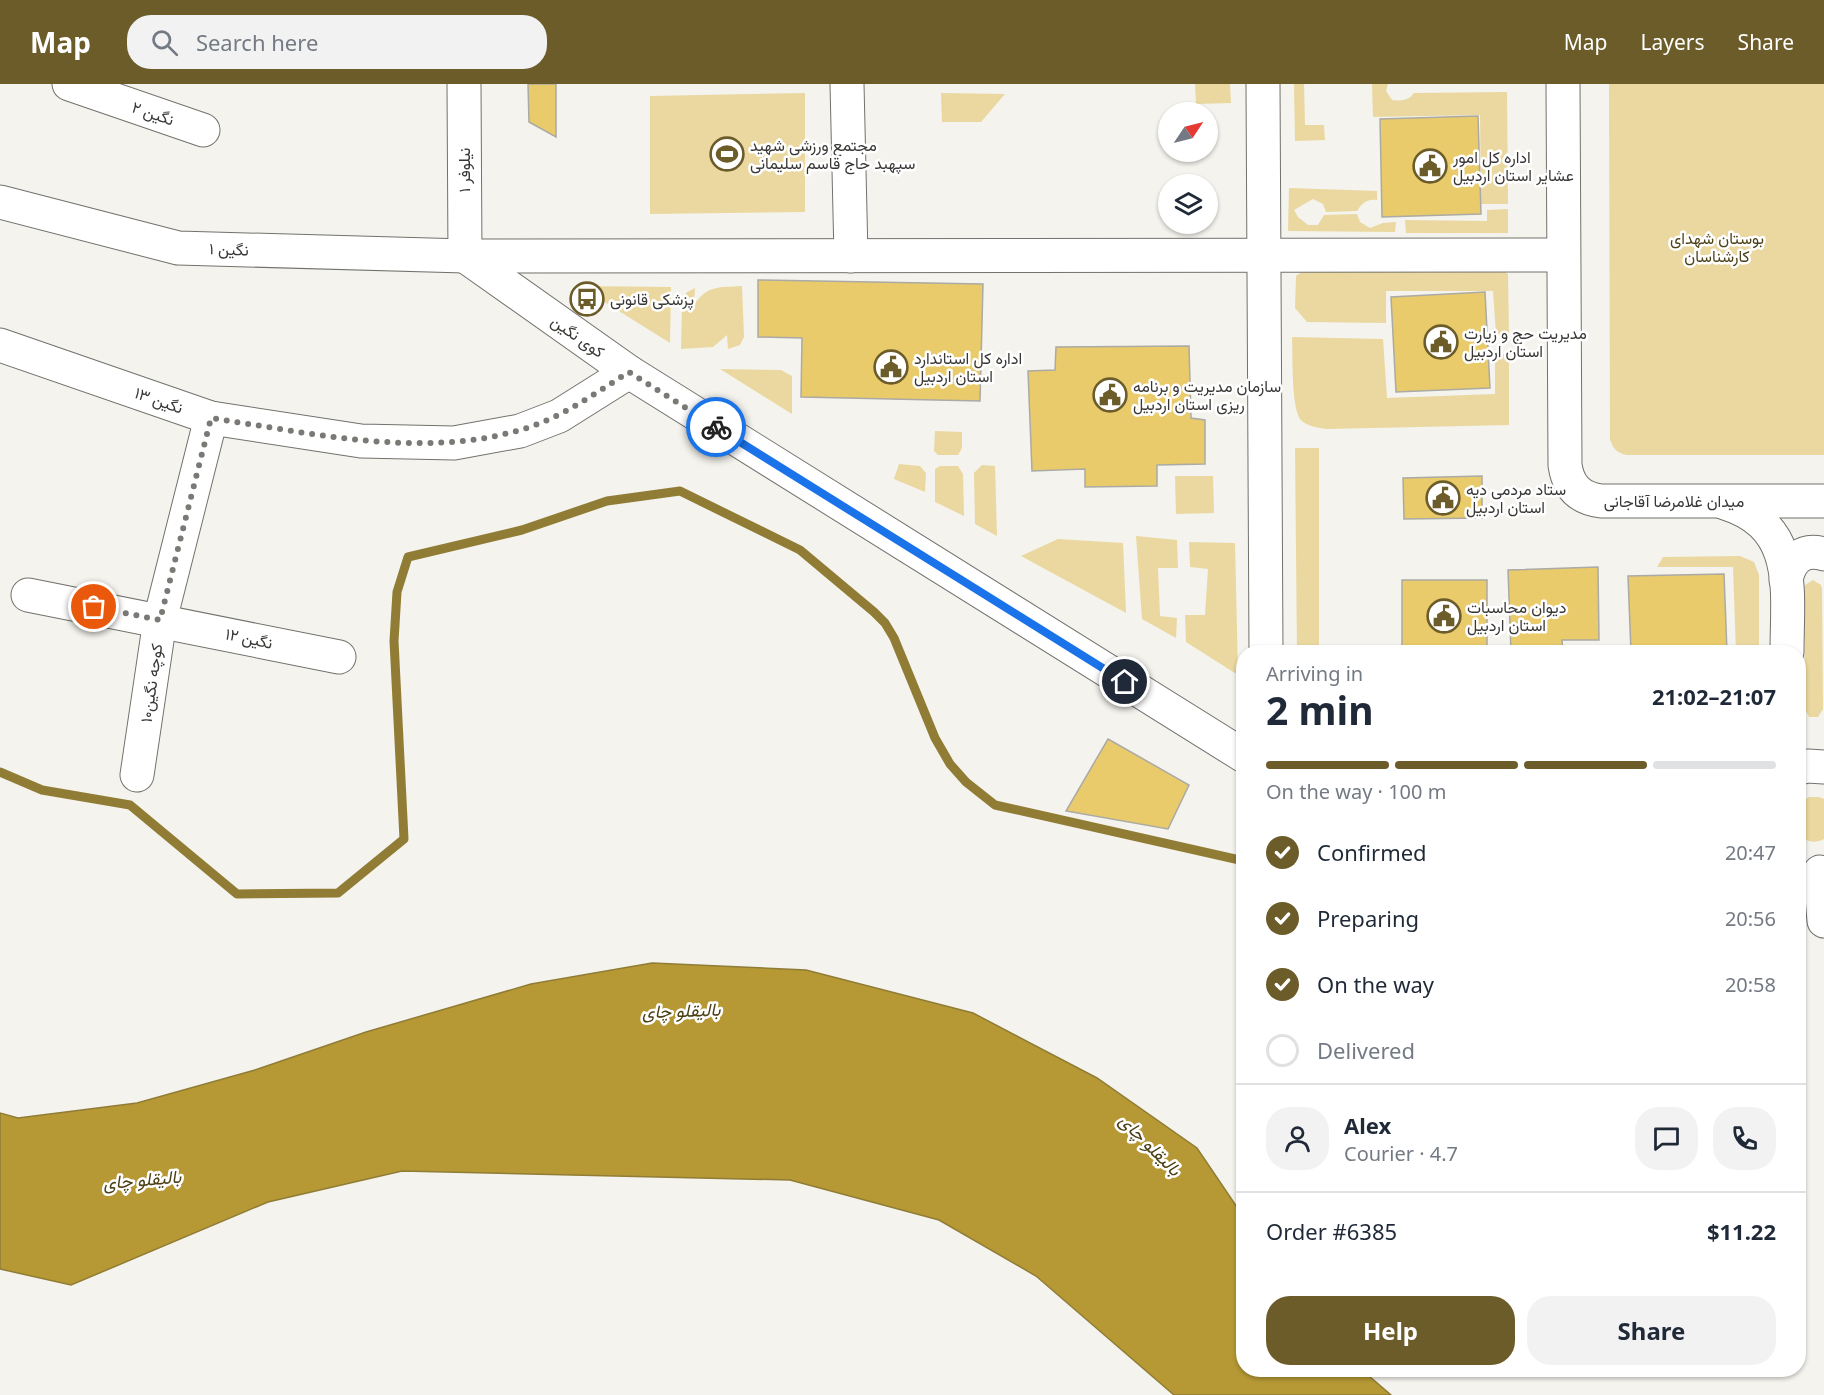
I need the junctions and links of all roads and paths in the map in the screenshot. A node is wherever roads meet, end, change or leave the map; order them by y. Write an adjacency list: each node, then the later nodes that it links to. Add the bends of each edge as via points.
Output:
1 (69, 84): 6 (street, نگین ۲)
2 (464, 84): 10 (street, نیلوفر ۱)
3 (847, 84): 11 (street)
4 (1263, 84): 8 (street)
5 (1563, 84): 9 (street, میدان غلامرضا آقاجانی)
6 (204, 130)
7 (0, 202): 10 (street, نگین ۱, via 178,248)
8 (1264, 255): 9 (street, نگین ۱); 11 (street, نگین ۱); 21 (street)
9 (1563, 255): 15 (street, میدان غلامرضا آقاجانی, via 1565,465 1572,486 1590,500)
10 (465, 256): 11 (street, نگین ۱); 13 (street, کوی نگین)
11 (851, 256)
12 (0, 345): 14 (street, نگین ۱۳)
13 (629, 372): 14 (street, نگین ۱۳, via 559,416 520,430 454,443 361,441); 24 (street, کوی نگین)
14 (211, 418): 20 (street, کوچه نگین۱۰)
15 (1708, 501): 16 (street, میدان غلامرضا آقاجانی); 18 (street, via 1734,506 1757,518 1779,546)
16 (1824, 501)
17 (1824, 554): 18 (street, via 1813,552 1797,557)
18 (1786, 580): 22 (street)
19 (28, 595): 20 (street, نگین ۱۲)
20 (160, 620): 23 (street, نگین ۱۲); 27 (street, کوچه نگین۱۰)
21 (1266, 645)
22 (1787, 645)
23 (339, 657)
24 (1236, 751)
25 (1806, 766): 26 (street)
26 (1824, 767)
27 (137, 775)
28 (1814, 871): 29 (street)
29 (1824, 921)

